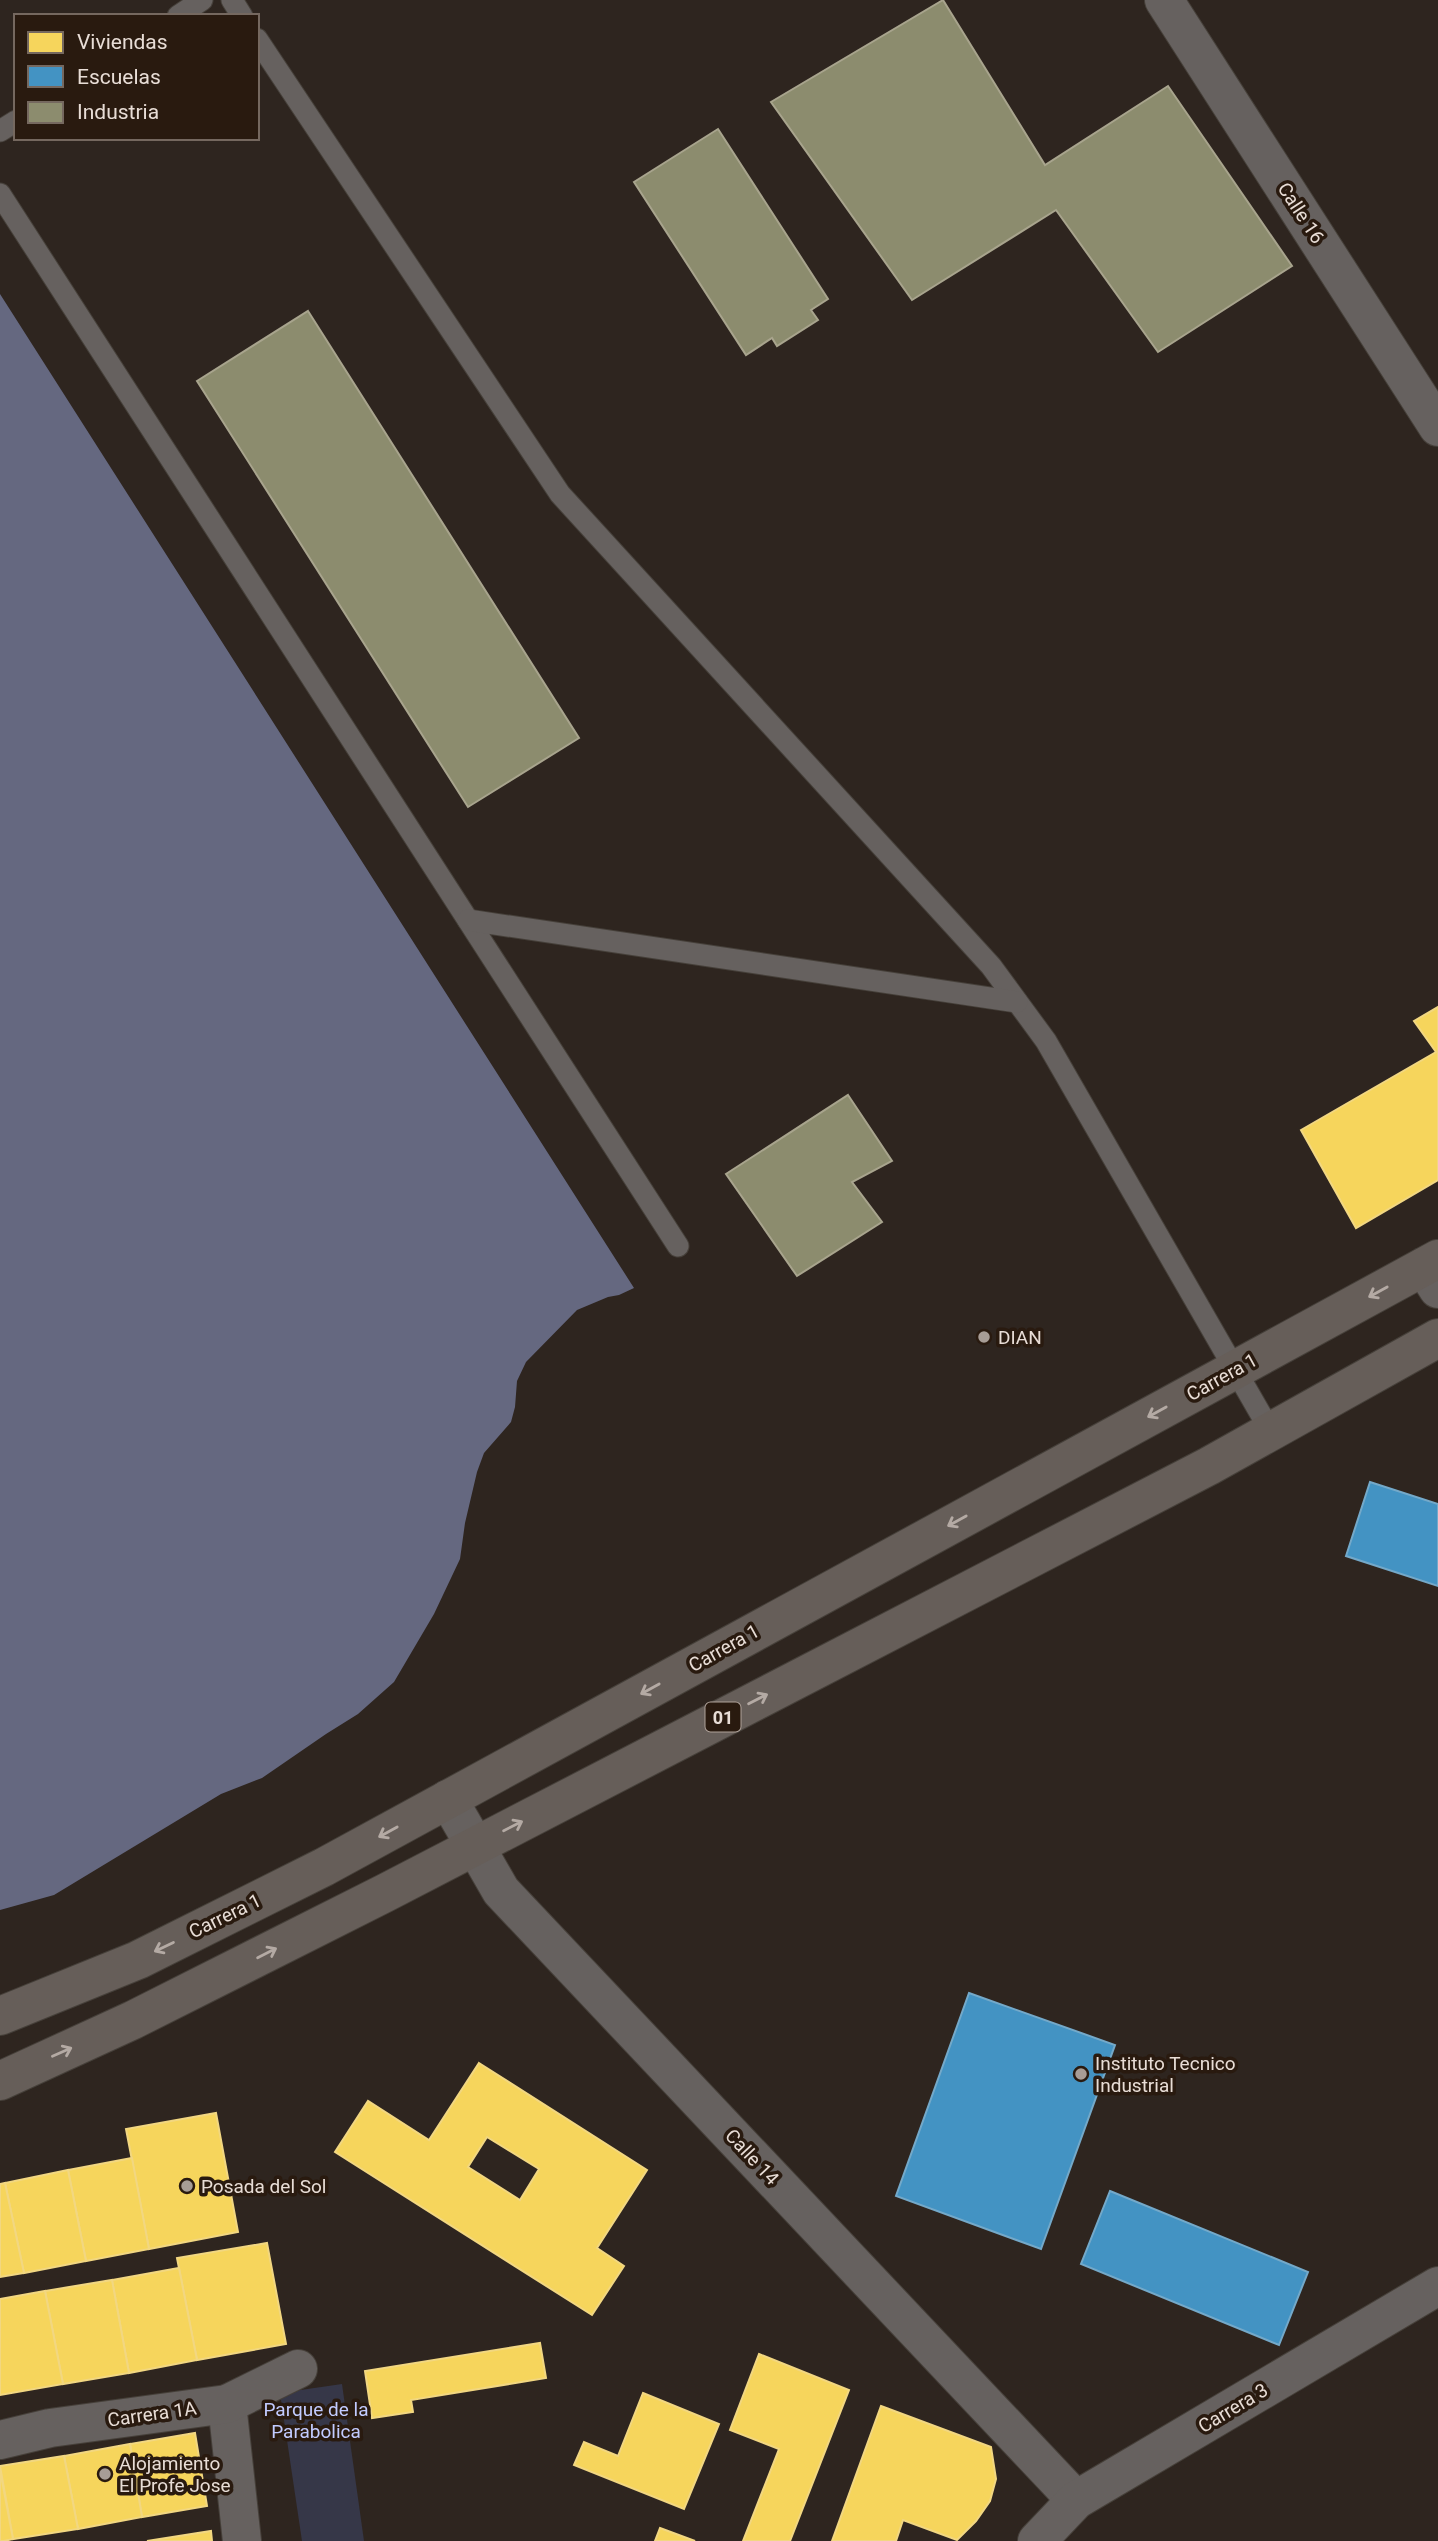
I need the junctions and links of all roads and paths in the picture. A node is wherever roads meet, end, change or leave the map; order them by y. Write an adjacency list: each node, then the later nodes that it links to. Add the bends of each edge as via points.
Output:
1 (202, 0): 3 (lane)
2 (1164, 0): 6 (street, Calle 16)
3 (181, 14)
4 (259, 42): 8 (lane, via 560,494 982,956)
5 (0, 194): 7 (lane)
6 (1438, 426)
7 (468, 920): 8 (lane); 9 (lane)
8 (1017, 1002): 12 (lane, via 1046,1041)
9 (678, 1246)
10 (1433, 1272): 12 (highway, Carrera 1, one-way to 12)
11 (1438, 1338): 13 (highway, 01)
12 (1235, 1370): 13 (lane); 14 (highway, Carrera 1, one-way to 14)
13 (1271, 1432): 15 (highway, 01, one-way to 13)
14 (448, 1799): 15 (street, Calle 14); 16 (highway, Carrera 1, one-way to 16, via 324,1867 138,1959)
15 (475, 1846): 17 (highway, 01, one-way to 15, via 133,2020); 22 (street, Calle 14, via 500,1891)
16 (0, 2016)
17 (0, 2081)
18 (1438, 2286): 22 (street, Carrera 3)
19 (298, 2369): 20 (street, Carrera 1A)
20 (227, 2404): 21 (street, Carrera 1A, via 50,2428); 23 (street)
21 (0, 2440)
22 (1076, 2500): 24 (street, Carrera 3)
23 (242, 2541)
24 (1037, 2541)

